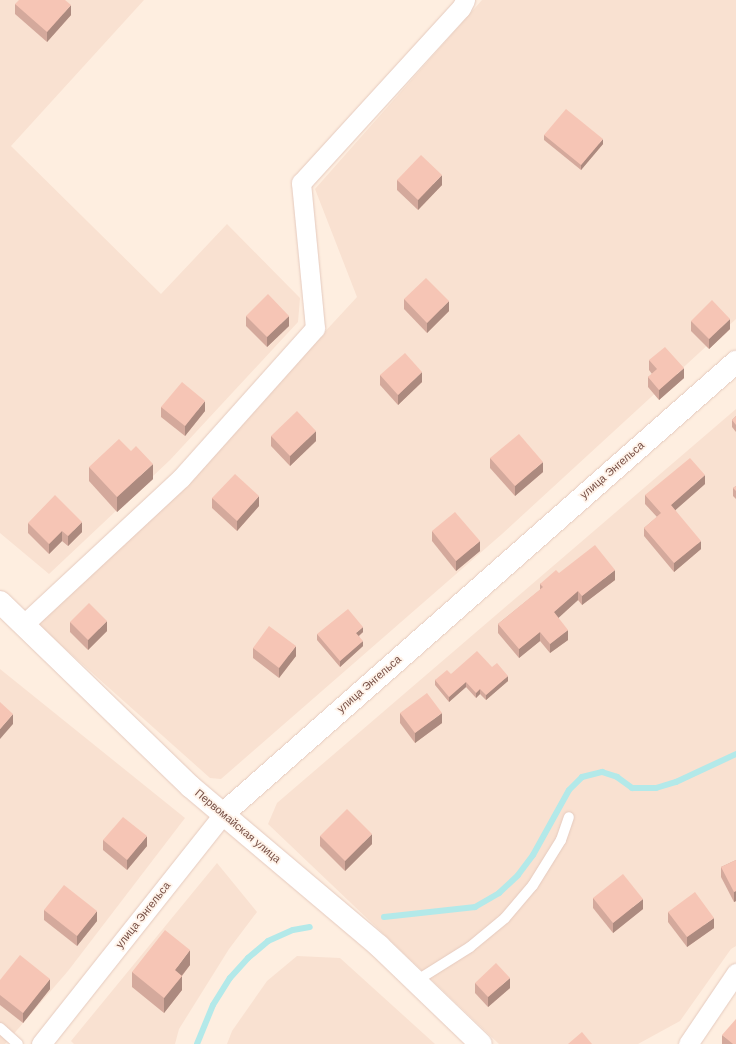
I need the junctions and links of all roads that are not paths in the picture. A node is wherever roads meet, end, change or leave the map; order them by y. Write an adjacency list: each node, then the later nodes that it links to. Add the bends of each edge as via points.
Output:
1 (465, 0): 4 (street, via 461,8 301,183 316,328 180,478)
2 (736, 362): 5 (street, улица Энгельса)
3 (0, 602): 4 (street, Первомайская улица)
4 (24, 624): 5 (street, Первомайская улица, via 191,787)
5 (223, 814): 8 (street, Первомайская улица); 10 (street, улица Энгельса)
6 (568, 817): 8 (lane, via 561,840 533,885 505,918 470,947)
7 (736, 973): 13 (street)
8 (416, 981): 12 (street, Первомайская улица)
9 (0, 1028): 11 (lane)
10 (44, 1043)
11 (18, 1044)
12 (481, 1044)
13 (689, 1044)

